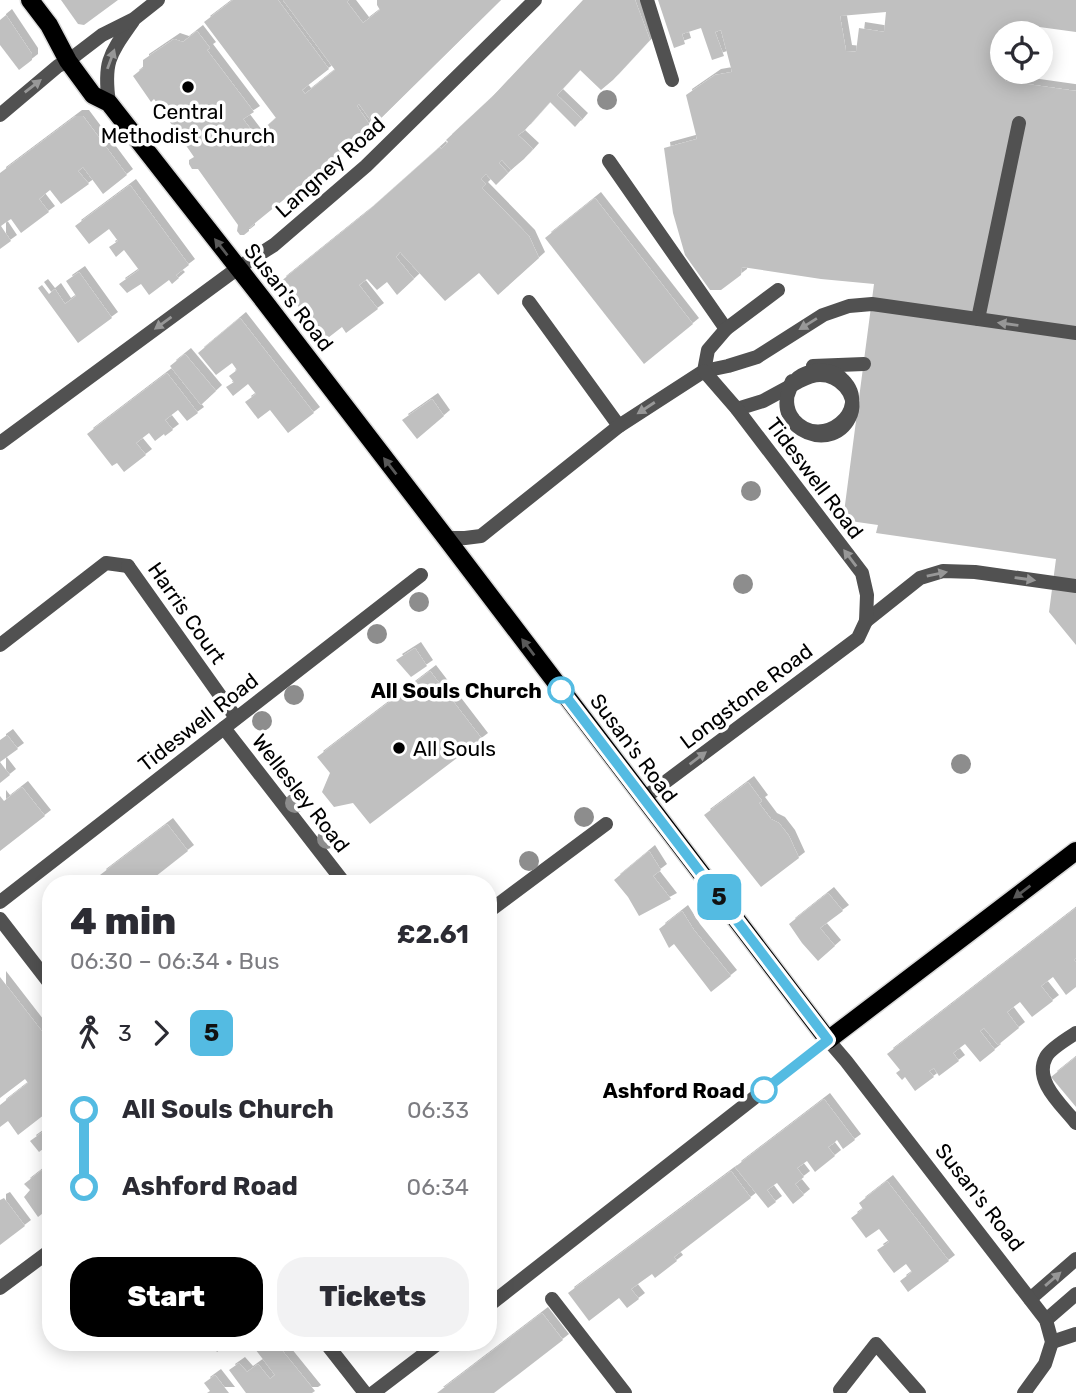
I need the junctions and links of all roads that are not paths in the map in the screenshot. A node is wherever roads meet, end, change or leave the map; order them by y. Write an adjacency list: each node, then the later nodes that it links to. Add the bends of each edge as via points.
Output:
1 (30, 0): 6 (main road, Susan's Road)
2 (158, 0): 5 (street)
3 (535, 0): 12 (street, Langney Road, via 366,166 274,245)
4 (647, 0): 7 (street)
5 (134, 19): 6 (street, via 102,35); 8 (street, one-way to 5, via 110,55)
6 (68, 61): 8 (main road, Susan's Road, via 93,95); 9 (street, one-way to 6)
7 (672, 80)
8 (108, 103): 12 (main road, Susan's Road, one-way to 8)
9 (0, 115)
10 (1019, 123): 15 (street)
11 (609, 160): 16 (street)
12 (238, 268): 22 (street, Langney Road, one-way to 22); 23 (main road, Susan's Road, one-way to 12)
13 (778, 290): 16 (street)
14 (529, 302): 21 (street)
15 (978, 319): 17 (street, one-way to 15); 19 (street, one-way to 19, via 872,304 849,306 823,315 757,357)
16 (726, 329): 19 (street, via 709,350)
17 (1076, 333)
18 (864, 364): 20 (street, bridge, via 810,367 792,380 787,391 786,402 790,413 796,423 817,432 837,427 849,413 851,404 852,395 848,386 833,372 810,371 800,376 792,385 787,395 786,407 797,427 817,436 828,435 845,424 852,407 852,400 848,390 832,377 810,376 800,381 763,401)
19 (704, 371): 20 (street, Tideswell Road); 21 (street, one-way to 21)
20 (737, 409): 26 (street, Tideswell Road, one-way to 20, via 862,573)
21 (619, 426): 23 (street, via 481,536)
22 (0, 443)
23 (446, 538): 30 (main road, Susan's Road, one-way to 23)
24 (421, 575): 28 (street, Tideswell Road)
25 (1076, 586): 26 (street, Longstone Road, one-way to 25, via 920,578 943,571)
26 (866, 621): 30 (street, Longstone Road, one-way to 26, via 858,638)
27 (0, 645): 28 (street, Harris Court, via 106,563 128,566)
28 (236, 718): 29 (street, Tideswell Road)
29 (224, 728): 33 (street, Wellesley Road); 34 (street, Tideswell Road)
30 (643, 798): 39 (main road, Susan's Road)
31 (606, 824): 35 (street)
32 (1076, 851): 39 (main road, one-way to 39)
33 (338, 875)
34 (0, 902)
35 (497, 905)
36 (0, 919): 37 (street)
37 (42, 973)
38 (1076, 1033): 40 (street, via 1047,1055 1042,1069 1044,1082)
39 (828, 1040): 45 (street); 47 (street, Susan's Road)
40 (1076, 1122)
41 (42, 1257): 43 (street)
42 (1076, 1259): 47 (street, one-way to 42)
43 (0, 1288)
44 (1076, 1294): 48 (street)
45 (497, 1299)
46 (552, 1299): 56 (street)
47 (1030, 1299): 48 (street, Susan's Road)
48 (1046, 1320): 50 (street)
49 (1076, 1334): 50 (street)
50 (1052, 1342): 58 (street, via 1045,1364)
51 (332, 1351): 54 (street)
52 (428, 1351): 55 (street)
53 (840, 1390): 57 (street, via 876,1344)
54 (365, 1393)
55 (373, 1393)
56 (625, 1393)
57 (919, 1393)
58 (1024, 1393)

